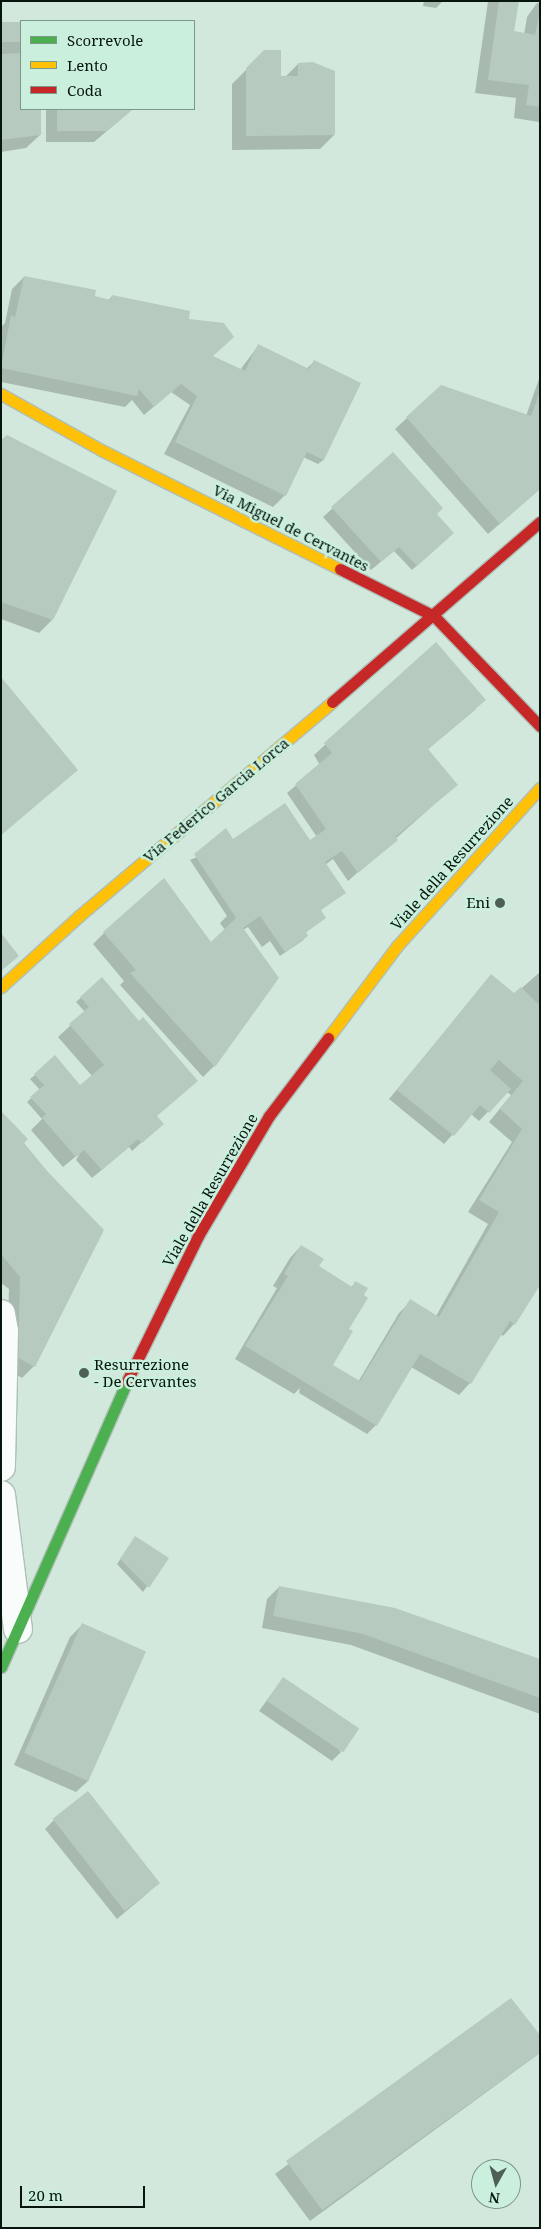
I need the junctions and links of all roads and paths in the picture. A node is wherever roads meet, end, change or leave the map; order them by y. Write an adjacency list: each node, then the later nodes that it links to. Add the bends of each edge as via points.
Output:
1 (1, 394): 3 (street, Via Miguel de Cervantes, via 103,451)
2 (540, 522): 3 (street, Via Federico Garcia Lorca)
3 (434, 616): 4 (street, Via Miguel de Cervantes); 6 (street, Via Federico Garcia Lorca, via 79,916)
4 (540, 726)
5 (540, 788): 10 (street, Viale della Resurrezione, via 397,946 269,1116 198,1236 146,1338)
6 (1, 988)
7 (1, 1314): 8 (street, via 4,1331)
8 (1, 1467)
9 (1, 1495): 10 (street)
10 (18, 1629): 11 (street, Viale della Resurrezione)
11 (1, 1667)

